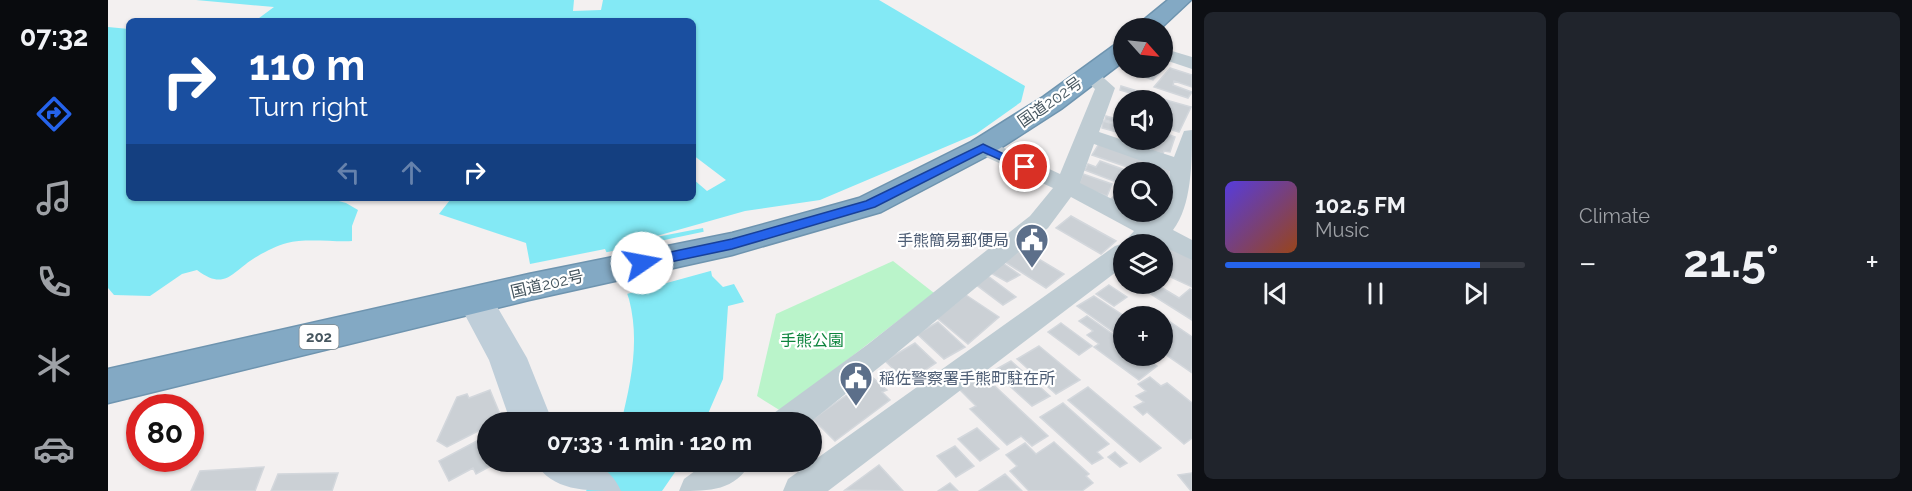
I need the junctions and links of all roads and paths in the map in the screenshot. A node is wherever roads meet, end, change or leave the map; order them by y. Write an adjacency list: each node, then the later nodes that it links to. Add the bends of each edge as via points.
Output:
1 (1181, 0): 2 (highway)
2 (1160, 18)
3 (1113, 57): 6 (highway, 国道202号 / 202)
4 (1173, 57): 5 (street)
5 (1192, 63)
6 (1089, 75): 7 (street, via 1105,88); 9 (highway, 国道202号 / 202)
7 (1087, 135): 10 (street); 11 (street)
8 (1192, 136): 10 (street)
9 (983, 147): 11 (street); 17 (highway, 国道202号 / 202, via 870,204 732,244)
10 (1182, 167): 13 (street, via 1181,187 1166,223)
11 (1067, 186): 12 (street); 20 (street, via 1039,222)
12 (1136, 234)
13 (1148, 234)
14 (1173, 246): 15 (street)
15 (1192, 251)
16 (1113, 260): 23 (street)
17 (475, 300): 18 (highway, 国道202号 / 202); 19 (main road, via 508,358)
18 (108, 386)
19 (528, 412)
20 (799, 412)
21 (721, 472): 22 (street)
22 (696, 491)
23 (800, 491)

